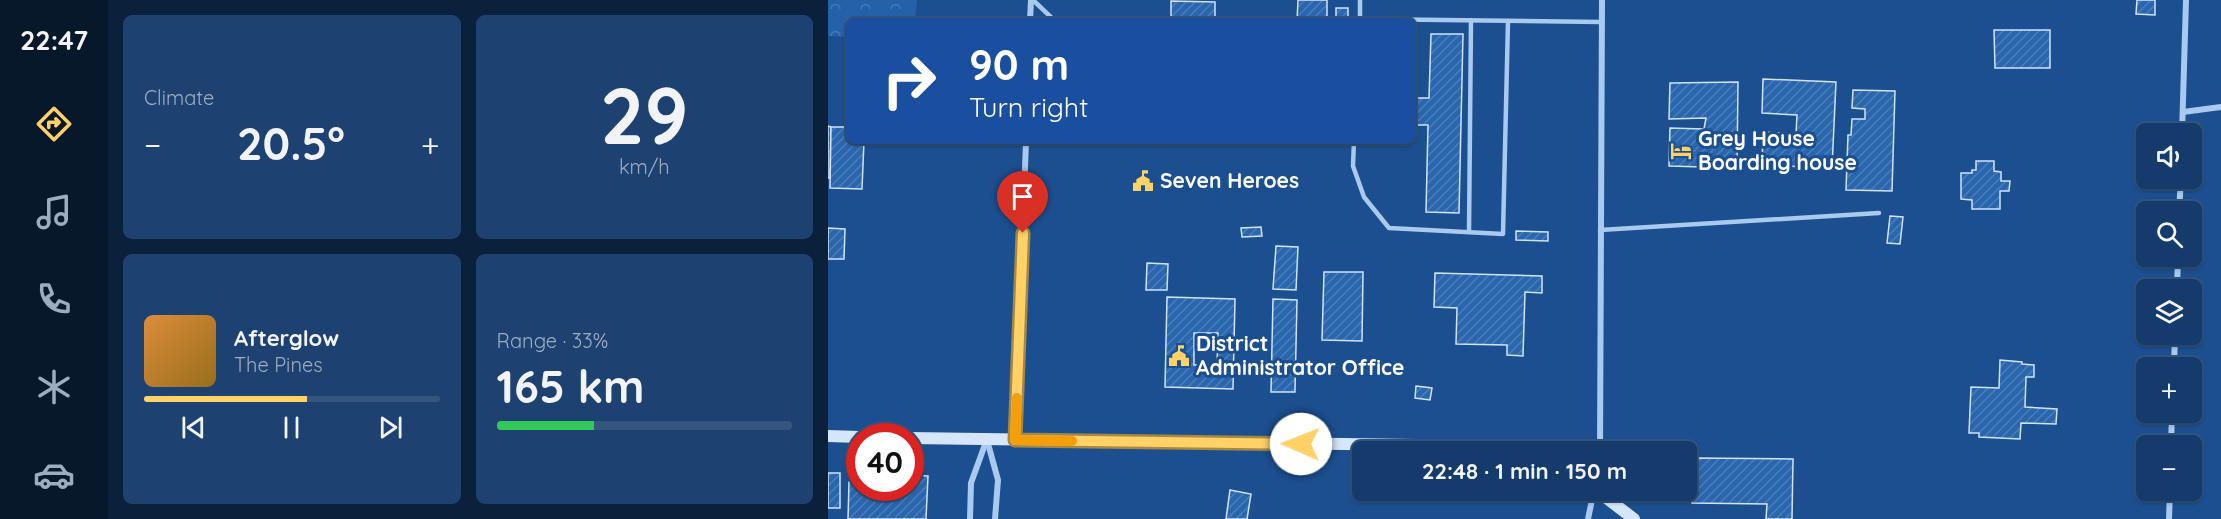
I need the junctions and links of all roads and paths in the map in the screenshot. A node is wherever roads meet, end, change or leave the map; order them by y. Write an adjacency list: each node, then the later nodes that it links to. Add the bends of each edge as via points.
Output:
1 (1032, 0): 5 (street); 6 (lane)
2 (1360, 0): 7 (lane)
3 (1602, 0): 11 (street)
4 (2186, 0): 13 (street)
5 (1030, 18)
6 (1052, 18)
7 (1360, 18)
8 (1416, 20): 9 (lane)
9 (1471, 20): 10 (lane); 19 (lane)
10 (1508, 21): 11 (lane); 19 (lane, via 1503,234)
11 (1601, 22): 18 (street)
12 (2221, 107): 13 (street)
13 (2183, 112): 14 (street)
14 (2182, 123)
15 (1026, 144): 24 (street)
16 (1354, 144): 19 (lane, via 1353,166 1364,197 1389,228)
17 (1879, 213): 18 (lane)
18 (1600, 230): 25 (street)
19 (1469, 232)
20 (828, 436): 21 (street)
21 (846, 437)
22 (924, 438): 23 (street)
23 (987, 439): 24 (street); 30 (street, via 971,483); 31 (street, via 998,480)
24 (1015, 440): 26 (street)
25 (1600, 441)
26 (1352, 444)
27 (1592, 501): 32 (street)
28 (1610, 501): 33 (street)
29 (2170, 501): 34 (street)
30 (970, 519)
31 (995, 519)
32 (1588, 519)
33 (1634, 519)
34 (2169, 519)

